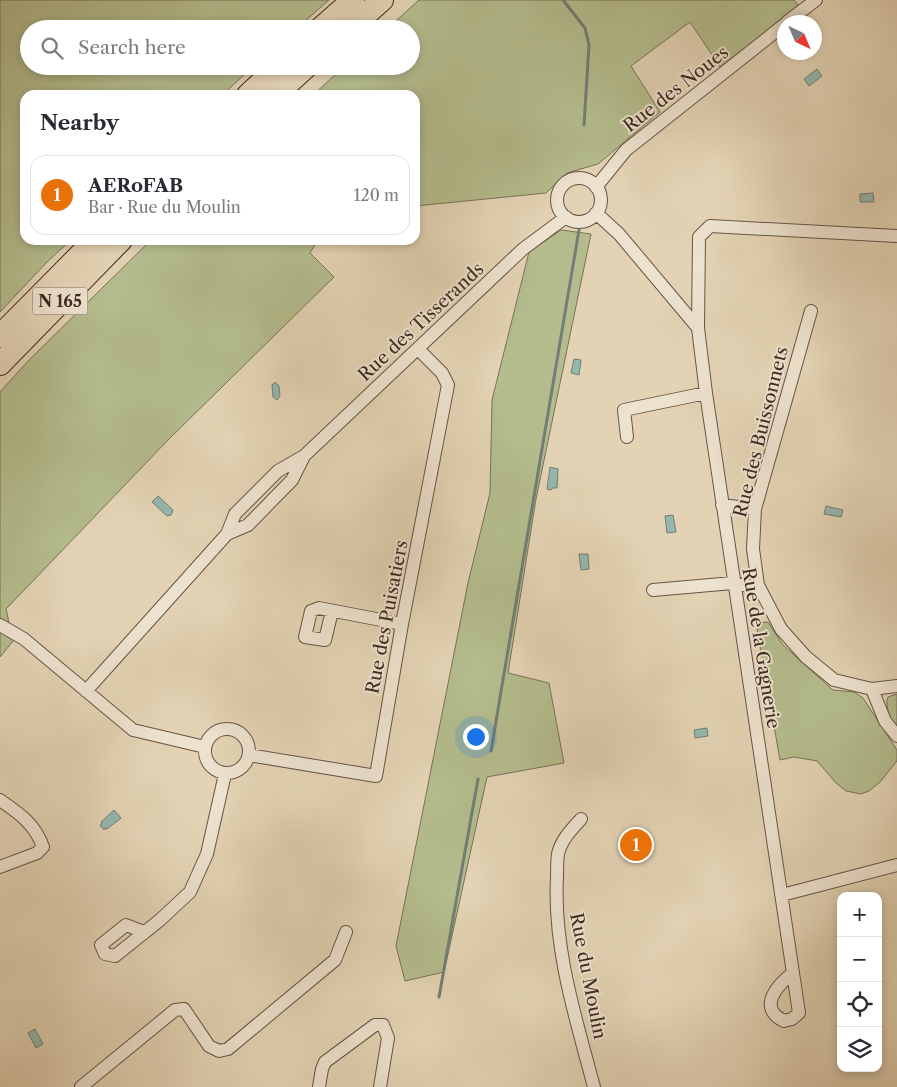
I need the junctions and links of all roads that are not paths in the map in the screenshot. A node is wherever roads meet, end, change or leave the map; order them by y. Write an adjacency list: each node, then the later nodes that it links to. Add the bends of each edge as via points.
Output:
1 (353, 0): 5 (highway)
2 (382, 0): 6 (highway)
3 (816, 0): 4 (street)
4 (797, 15)
5 (330, 20)
6 (359, 20)
7 (777, 31): 12 (street, Rue des Noues, via 626,150)
8 (269, 75): 10 (highway)
9 (297, 75): 11 (highway)
10 (253, 90)
11 (281, 90)
12 (596, 187): 13 (street, via 600,203); 14 (street, via 577,178 565,184 557,201)
13 (596, 213): 14 (street, via 579,222); 19 (street, via 619,234)
14 (566, 217): 21 (street, Rue des Tisserands, via 524,249)
15 (897, 236): 19 (street, Rue de la Gagnerie, via 710,226 699,237)
16 (90, 245): 20 (highway, N 165)
17 (116, 245): 22 (highway, N 165)
18 (811, 311): 26 (street, Rue des Buissonnets)
19 (698, 328): 23 (street, Rue de la Gagnerie)
20 (0, 336)
21 (418, 349): 31 (street, Rue des Puisatiers, via 442,373 448,385); 35 (street, Rue des Tisserands, via 304,456 292,480 248,525 227,534)
22 (0, 364)
23 (706, 393): 24 (street, via 624,410); 25 (street, Rue de la Gagnerie)
24 (627, 437)
25 (722, 506): 26 (street); 27 (street, Rue de la Gagnerie)
26 (755, 509): 28 (street, Rue des Buissonnets, via 753,549)
27 (733, 583): 28 (street); 29 (street); 44 (street, Rue de la Gagnerie)
28 (758, 585): 34 (street, Rue des Buissonnets, via 781,629 806,657 834,680)
29 (653, 590)
30 (332, 611): 31 (street)
31 (402, 624): 38 (street, Rue des Puisatiers, via 376,776)
32 (0, 625): 35 (street, via 24,640)
33 (897, 686): 34 (street, Rue des Buissonnets)
34 (872, 689): 36 (street, via 885,721)
35 (86, 692): 37 (street, via 133,730)
36 (897, 736)
37 (205, 747): 38 (street, via 211,735 231,729 244,736 250,748); 39 (street, via 207,762)
38 (249, 755): 39 (street, via 243,767)
39 (224, 774): 45 (street, via 208,854 190,892)
40 (0, 800): 43 (street, via 18,812 38,833 43,847 37,853)
41 (581, 820): 51 (street, Rue du Moulin, via 568,832 558,852 556,898 560,946 572,1006)
42 (897, 865): 44 (street)
43 (0, 867)
44 (782, 895): 47 (street, Rue de la Gagnerie)
45 (144, 932)
46 (346, 932): 48 (street, via 335,960 228,1048 219,1051 209,1046 184,1009 175,1010)
47 (793, 973)
48 (81, 1087)
49 (319, 1087): 50 (street, via 326,1062 374,1025 383,1024 388,1038)
50 (380, 1087)
51 (594, 1087)

